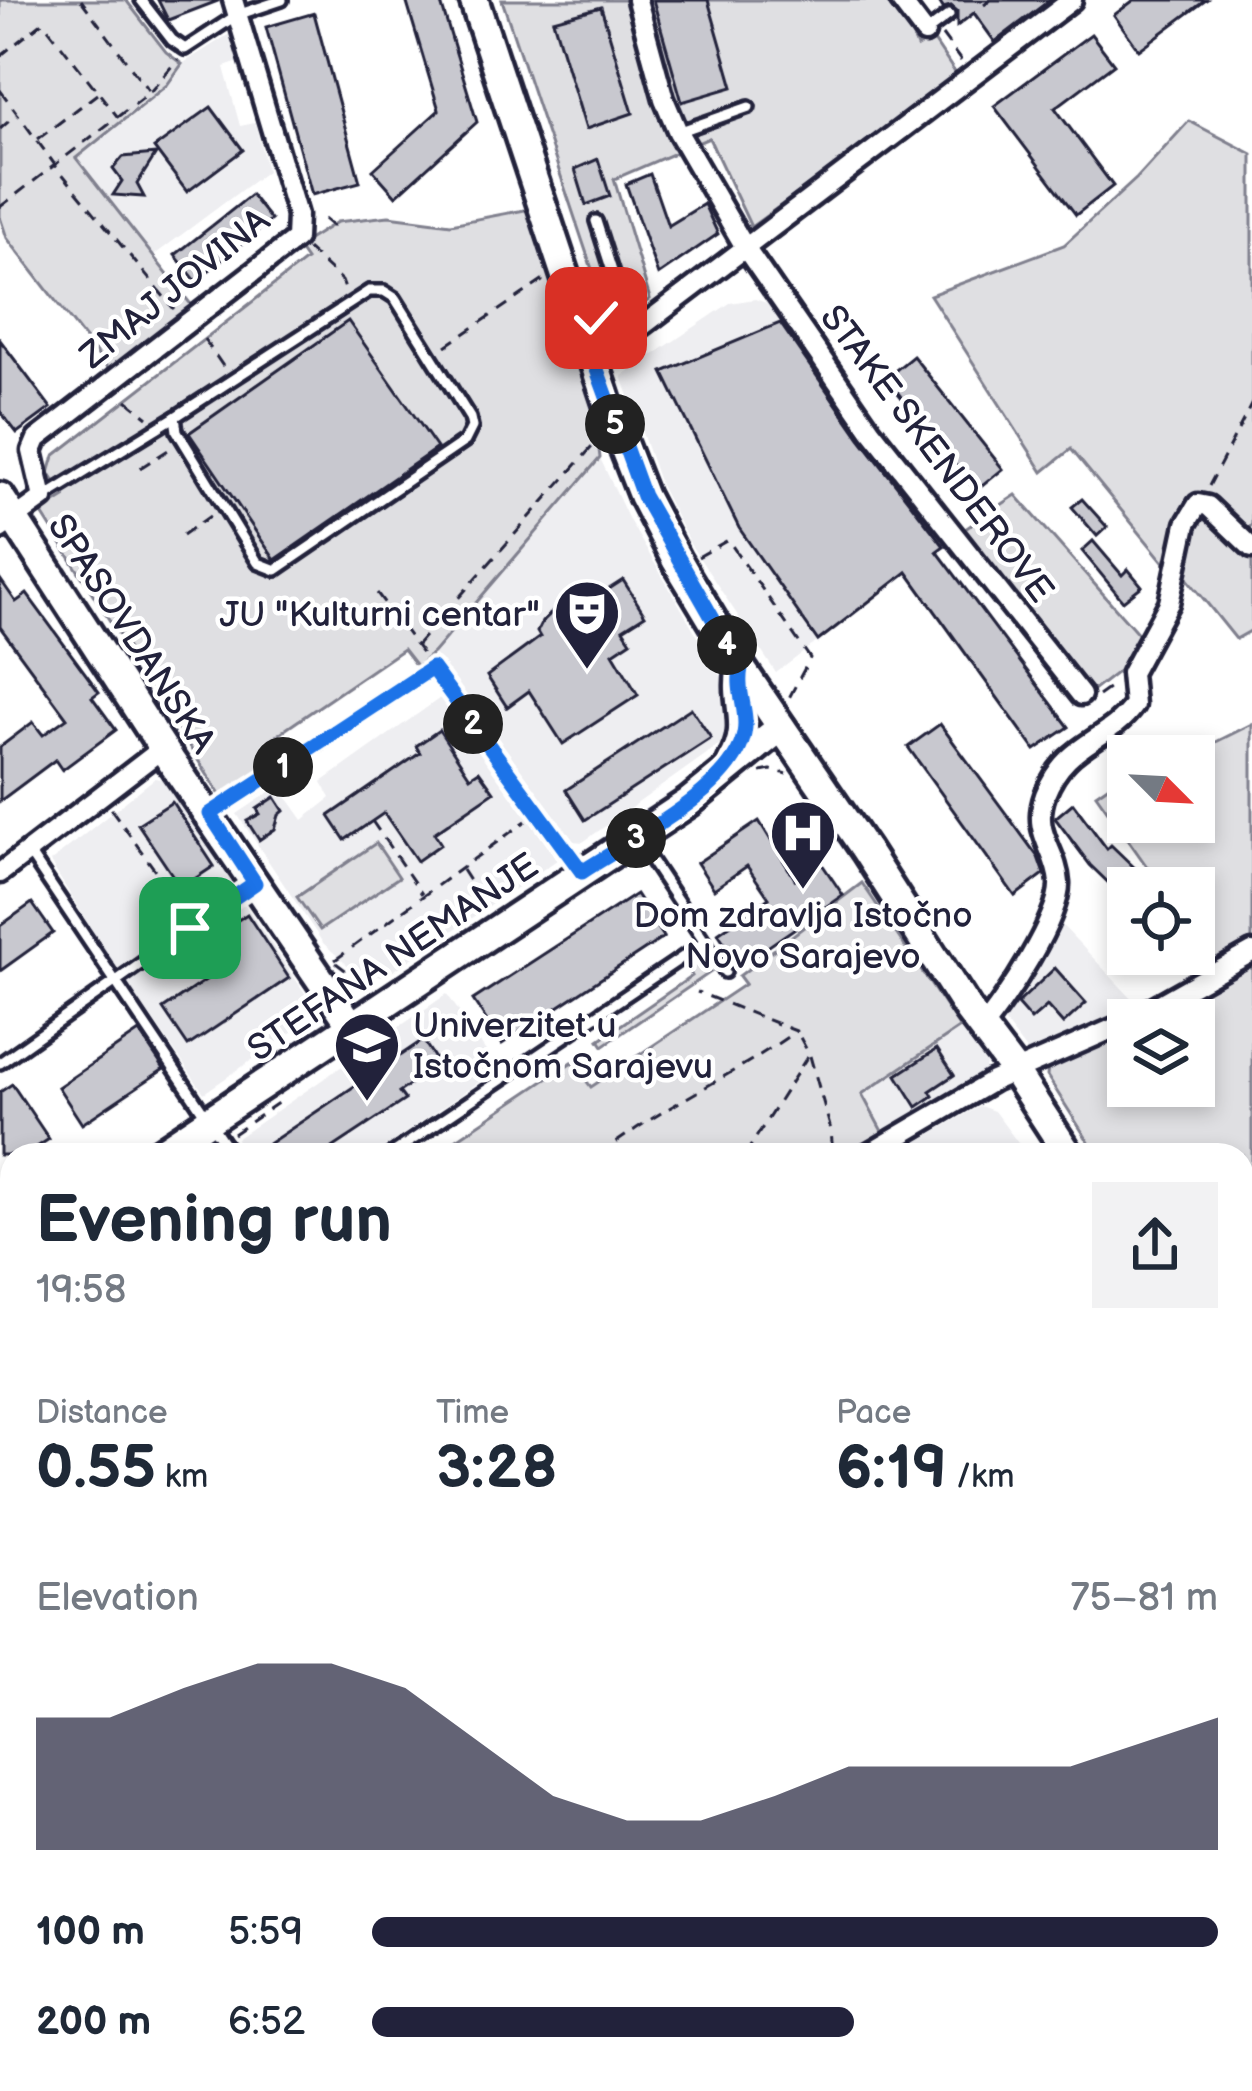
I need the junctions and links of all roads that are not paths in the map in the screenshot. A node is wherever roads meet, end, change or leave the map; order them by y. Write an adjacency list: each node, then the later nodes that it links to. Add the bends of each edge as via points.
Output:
1 (141, 0): 7 (lane, via 185,49)
2 (282, 0): 7 (lane)
3 (474, 0): 14 (main road)
4 (638, 0): 11 (street, STAKE SKENDEROVE)
5 (900, 0): 9 (street)
6 (1072, 0): 13 (street)
7 (235, 8): 17 (street, ZMAJ JOVINA, via 297,232 37,439 32,451)
8 (949, 15): 9 (lane)
9 (925, 33)
10 (748, 107): 11 (lane)
11 (678, 132): 13 (street, STAKE SKENDEROVE)
12 (596, 220): 14 (lane, via 618,290 609,307)
13 (746, 248): 15 (street); 21 (street, STAKE SKENDEROVE, via 872,430)
14 (580, 323): 15 (main road)
15 (592, 359): 20 (main road, via 643,496)
16 (175, 417): 16 (lane, via 258,563 272,570 465,441 472,427 395,298 369,290); 17 (lane)
17 (43, 498): 18 (street)
18 (5, 515): 22 (main road, SPASOVDANSKA)
19 (1252, 548): 37 (street, via 1198,504 1169,603 1131,673 1131,710 1069,755 1047,791 1040,823 1059,878 1056,902)
20 (741, 668): 23 (main road); 24 (main road, via 745,731)
21 (1081, 695)
22 (163, 748): 25 (main road, SPASOVDANSKA); 27 (street)
23 (790, 752): 24 (main road, STEFANA NEMANJE); 37 (main road)
24 (725, 775): 26 (main road, STEFANA NEMANJE)
25 (210, 814): 29 (lane, via 432,668); 30 (main road, SPASOVDANSKA)
26 (636, 838): 29 (main road, STEFANA NEMANJE); 31 (lane)
27 (28, 851): 28 (street); 34 (lane)
28 (0, 872)
29 (582, 872): 36 (main road, STEFANA NEMANJE)
30 (255, 883): 34 (lane); 36 (main road, SPASOVDANSKA)
31 (705, 942): 33 (lane); 44 (lane)
32 (1252, 952): 35 (street)
33 (724, 972)
34 (115, 980): 39 (lane); 41 (lane)
35 (1169, 999)
36 (352, 1026): 41 (main road, STEFANA NEMANJE)
37 (982, 1028): 40 (main road)
38 (1107, 1031): 40 (street)
39 (0, 1063)
40 (1015, 1072): 45 (street); 46 (main road)
41 (210, 1120): 42 (main road, STEFANA NEMANJE); 43 (lane)
42 (175, 1143)
43 (224, 1143)
44 (408, 1143)
45 (888, 1143)
46 (1061, 1143)

